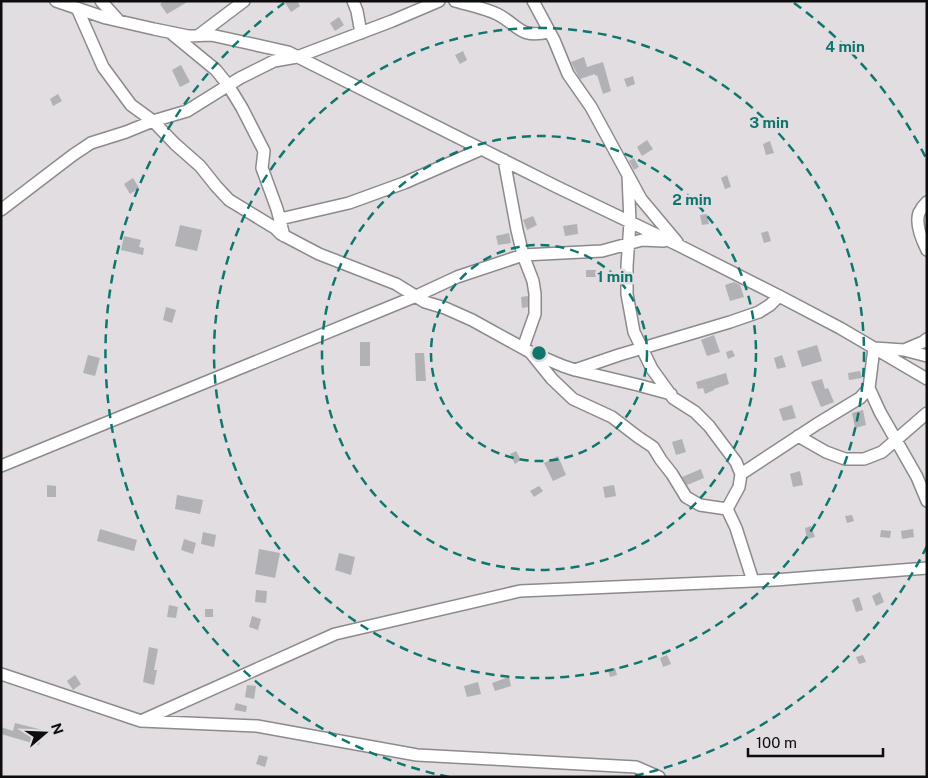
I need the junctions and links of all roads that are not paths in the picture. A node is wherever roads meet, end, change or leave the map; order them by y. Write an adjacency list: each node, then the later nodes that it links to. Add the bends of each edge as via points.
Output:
1 (56, 1): 8 (street)
2 (101, 1): 9 (street)
3 (244, 1): 13 (street)
4 (353, 1): 11 (street)
5 (455, 1): 12 (street, via 497,14 521,31)
6 (533, 1): 12 (street)
7 (437, 2): 11 (street)
8 (77, 8): 9 (street); 16 (street, via 103,67 131,105)
9 (119, 21): 10 (street)
10 (170, 32): 13 (street); 15 (street, via 216,70)
11 (360, 32): 14 (street)
12 (549, 32): 19 (street, via 568,74 591,107)
13 (199, 35): 14 (street, via 288,52)
14 (297, 57): 15 (street, via 274,61); 17 (street)
15 (228, 85): 16 (street, via 187,111); 22 (street, via 264,151 262,168)
16 (153, 121): 21 (street, via 91,143); 24 (street, via 230,200)
17 (482, 149): 18 (street); 22 (street, via 349,203)
18 (504, 160): 23 (street); 28 (street)
19 (628, 175): 23 (street); 26 (street, via 641,199)
20 (927, 202): 27 (street, via 918,220)
21 (1, 210)
22 (280, 219): 24 (street)
23 (630, 222): 25 (street); 26 (street)
24 (284, 236): 29 (street, via 319,254 396,284)
25 (628, 244): 26 (street, via 661,240); 28 (street, via 602,251); 32 (street, via 627,294 634,332)
26 (680, 246): 30 (street)
27 (927, 250)
28 (523, 255): 29 (street, via 457,277); 34 (street, via 533,280 536,314)
29 (414, 296): 34 (street, via 472,320); 44 (street)
30 (779, 296): 32 (street, via 759,312); 33 (street)
31 (927, 339): 35 (street)
32 (642, 348): 37 (street); 40 (street)
33 (874, 348): 35 (street); 38 (street); 39 (street)
34 (526, 350): 37 (street); 47 (street, via 573,399 612,417 653,447 686,497 700,506)
35 (904, 350): 36 (street)
36 (927, 356)
37 (575, 370): 40 (street)
38 (927, 379)
39 (869, 388): 42 (street, via 860,398); 43 (street)
40 (670, 394): 45 (street, via 709,426)
41 (927, 413): 43 (street)
42 (798, 436): 43 (street, via 845,459 864,458 882,452); 45 (street)
43 (896, 440): 46 (street)
44 (1, 466)
45 (741, 474): 47 (street, via 739,486)
46 (927, 501)
47 (727, 509): 49 (street)
48 (927, 568): 49 (street)
49 (753, 581): 51 (street, via 520,591 335,634)
50 (1, 674): 51 (street)
51 (140, 721): 52 (street, via 257,726 417,755 636,767)
52 (659, 777)

